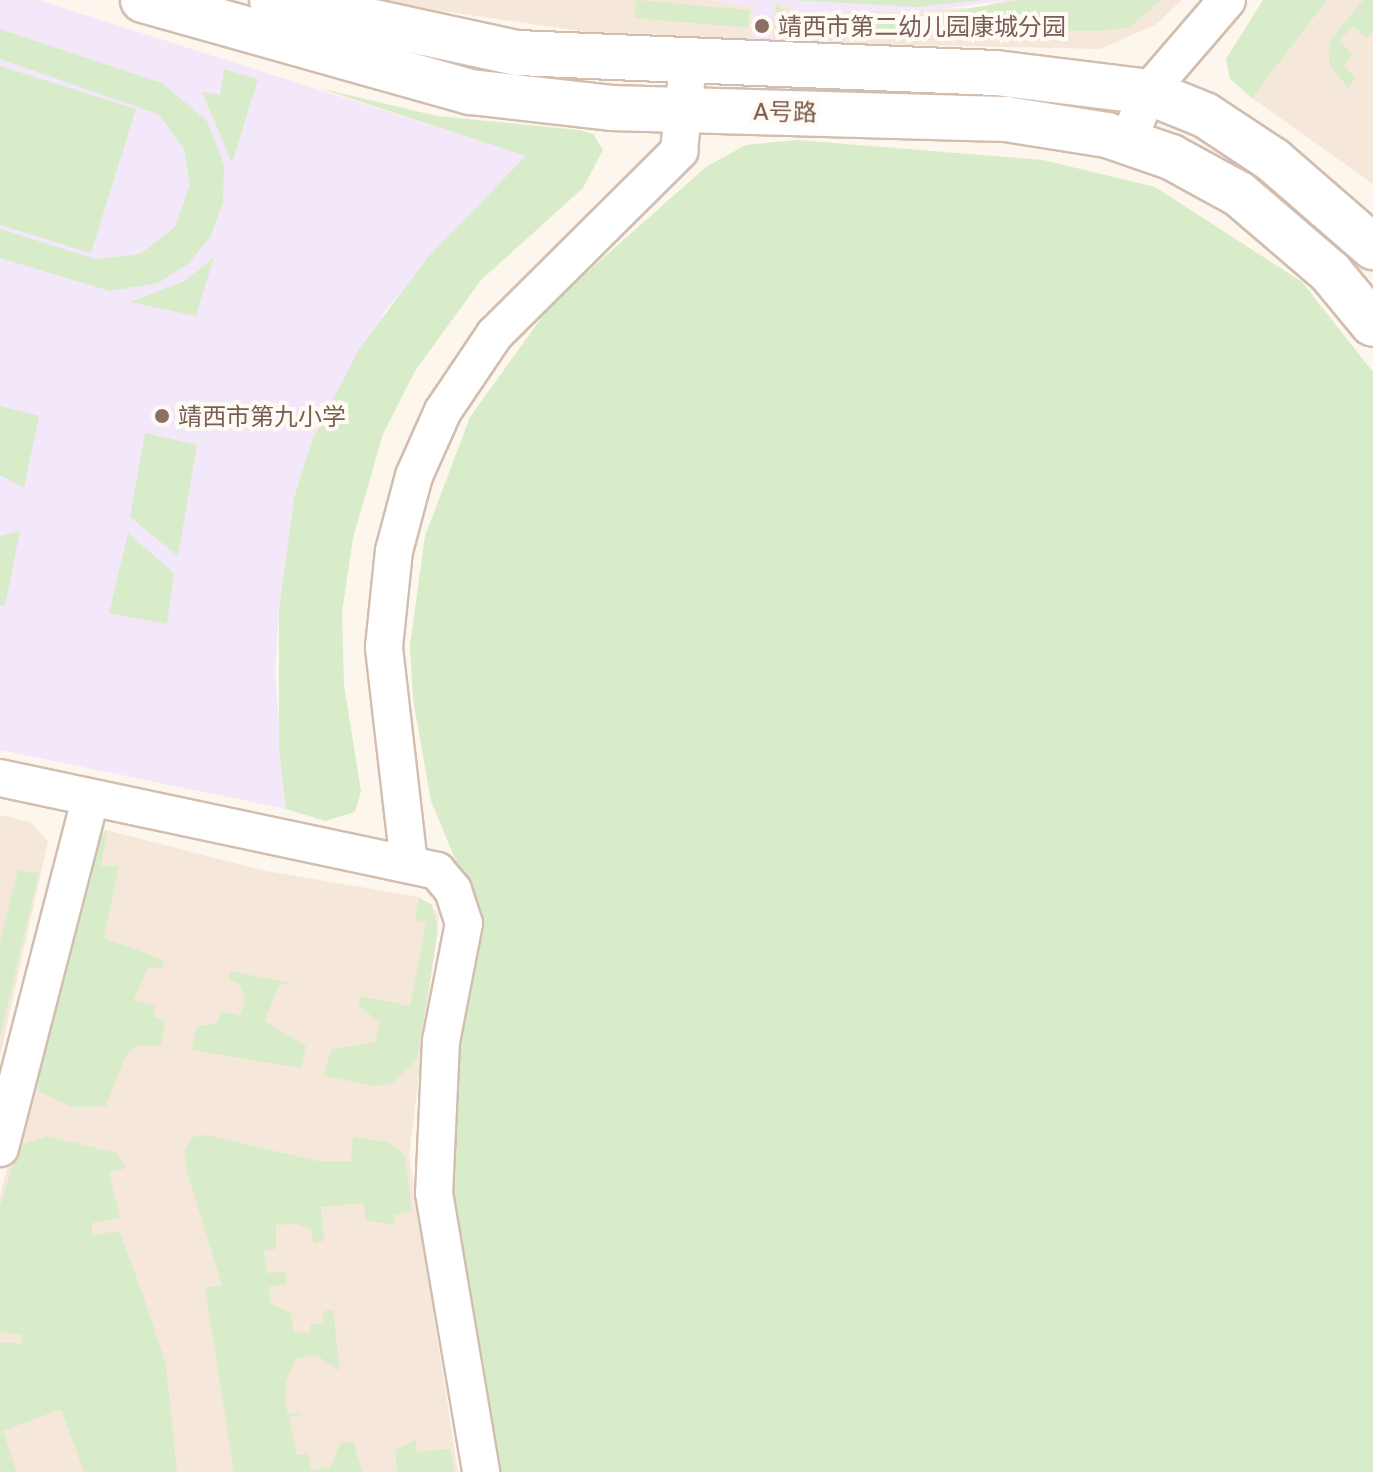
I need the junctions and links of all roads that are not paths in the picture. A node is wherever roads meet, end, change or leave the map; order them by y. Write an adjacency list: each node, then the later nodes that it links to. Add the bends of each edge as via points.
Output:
1 (143, 0): 4 (street, A号路)
2 (272, 0): 5 (street, A号路, via 460,44)
3 (1227, 0): 6 (street)
4 (206, 9): 7 (street, A号路, via 471,92 611,108)
5 (688, 64): 6 (street, A号路, via 996,73); 7 (street)
6 (1148, 92): 8 (street); 9 (street, A号路, via 1205,115 1273,160)
7 (688, 107): 8 (street, A号路, via 1006,119); 13 (street, via 679,151 661,173 551,271 472,364 414,476 394,551 384,647)
8 (1128, 141): 10 (street, A号路, via 1239,194 1330,272)
9 (1373, 247)
10 (1373, 324)
11 (0, 778): 12 (street)
12 (90, 799): 13 (street); 14 (street)
13 (409, 864): 15 (street, via 437,871 464,923 441,1041 434,1193)
14 (0, 1148)
15 (481, 1472)

